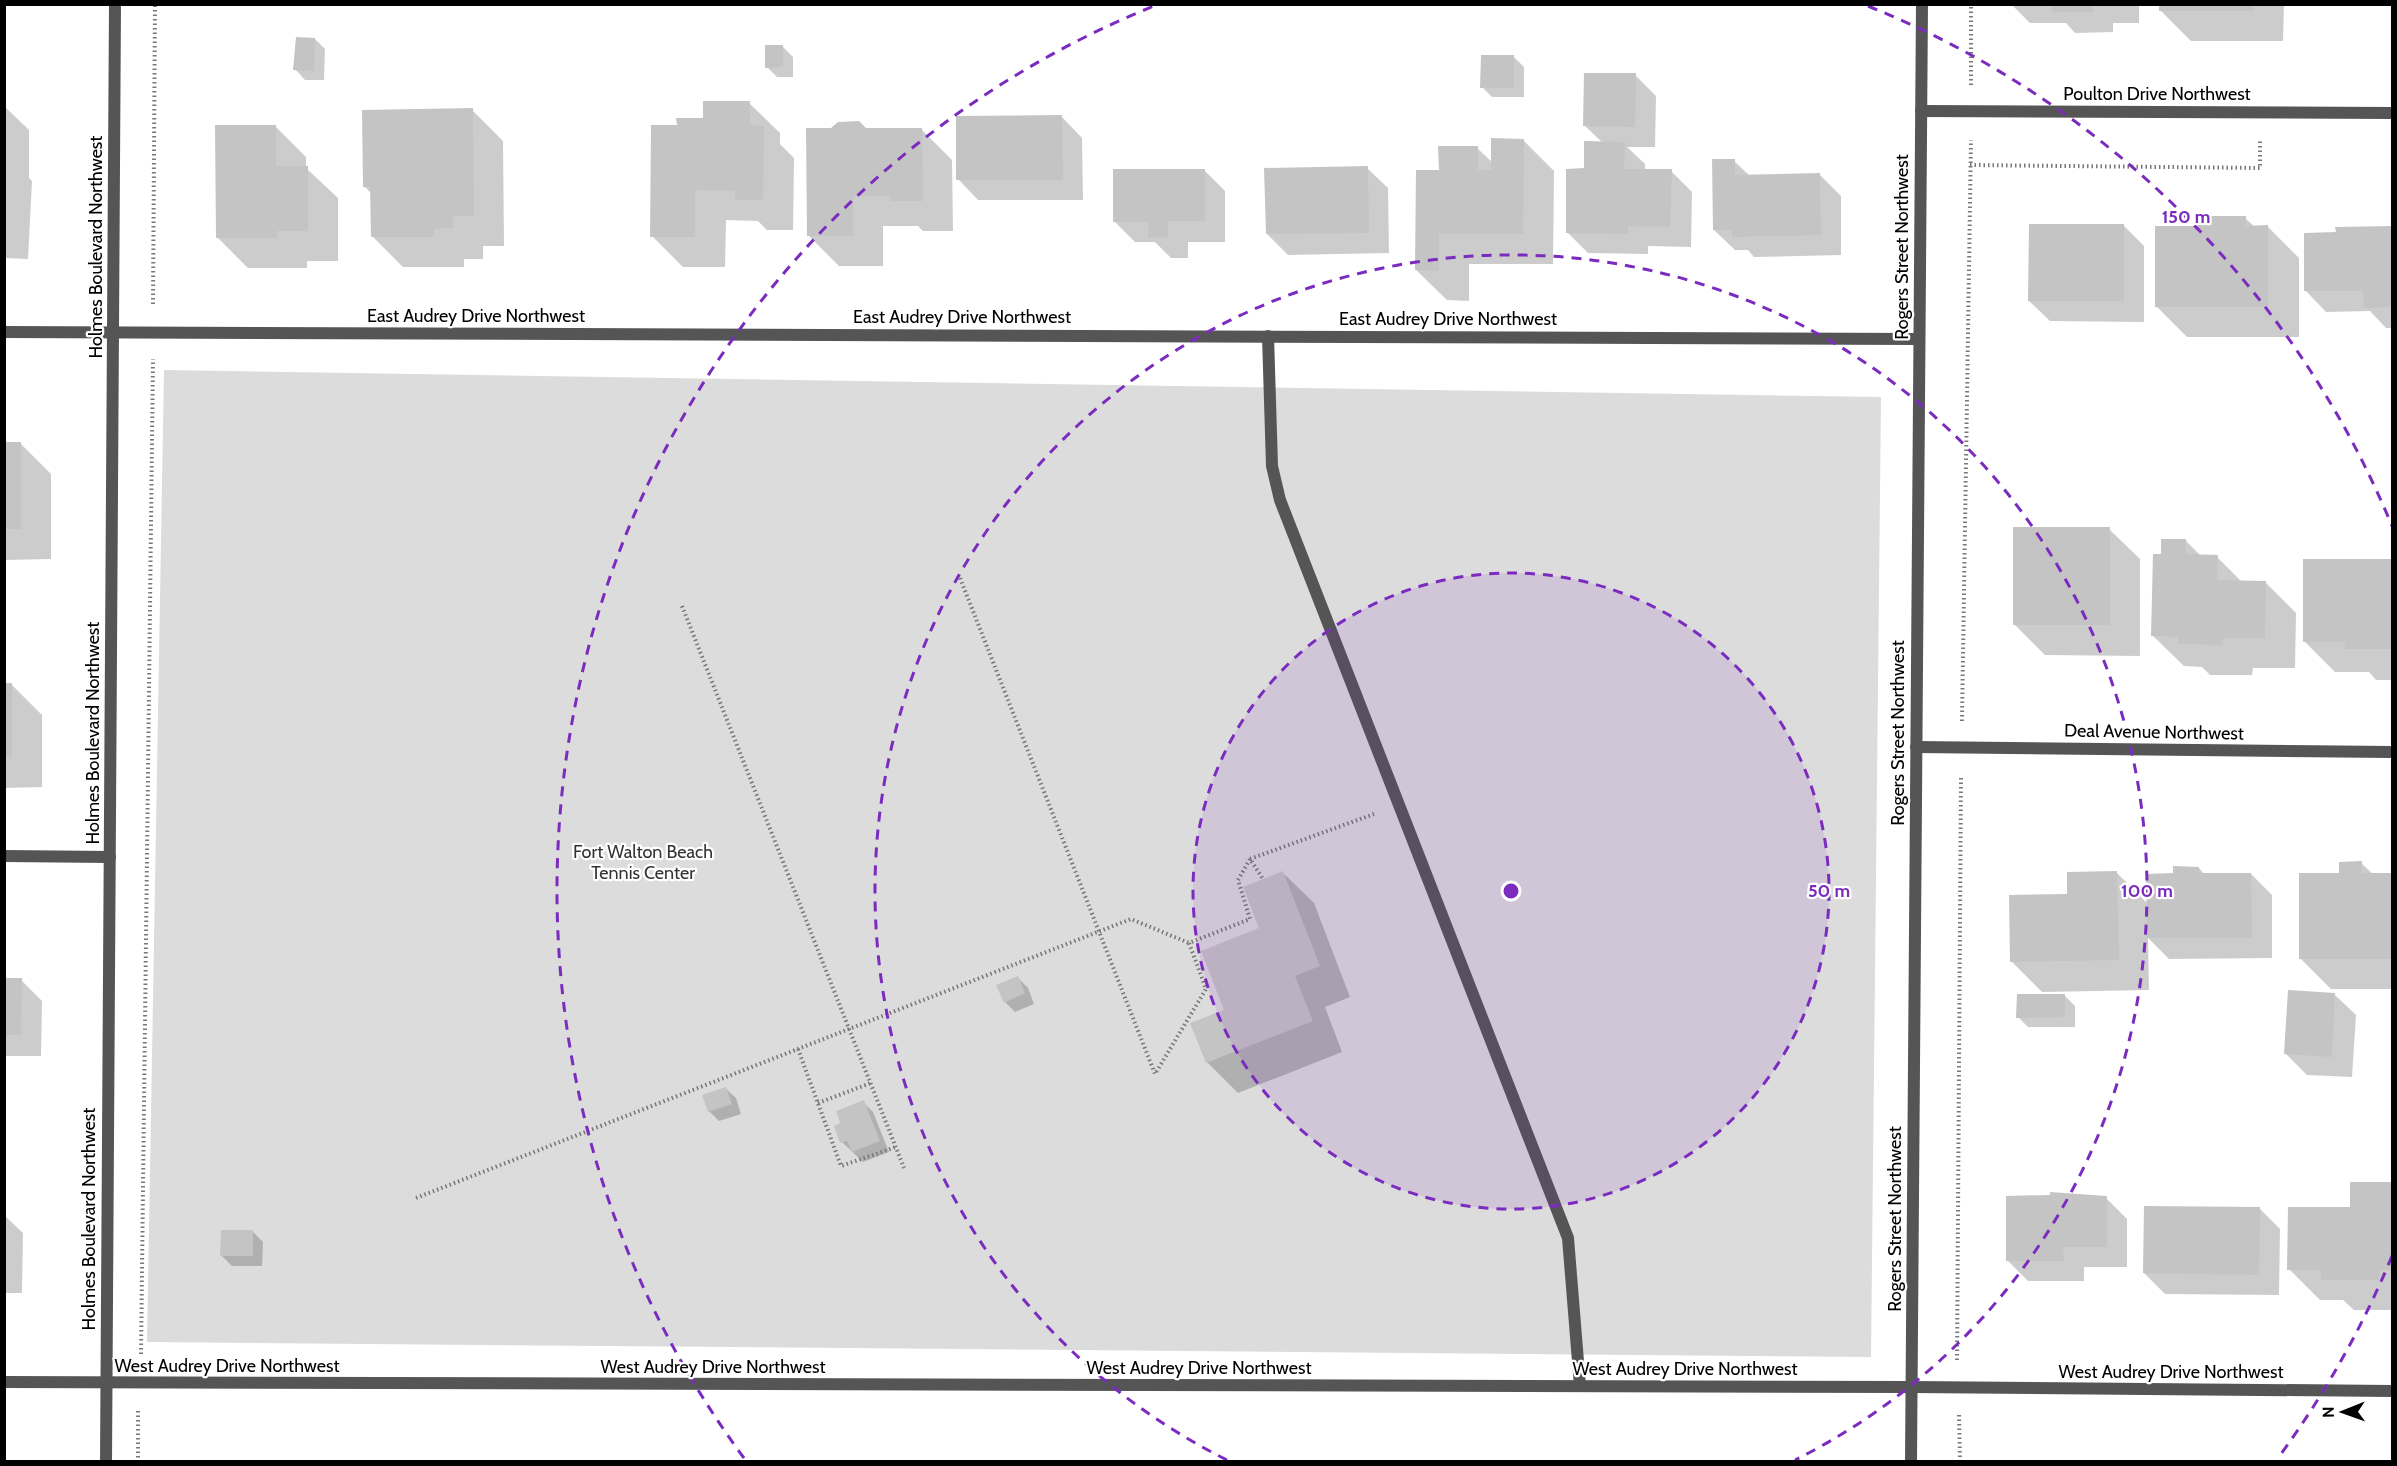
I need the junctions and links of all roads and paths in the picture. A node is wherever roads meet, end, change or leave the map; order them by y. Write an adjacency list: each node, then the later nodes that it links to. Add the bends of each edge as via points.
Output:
1 (115, 4): 9 (street, Holmes Boulevard Northwest)
2 (155, 4): 10 (path)
3 (1922, 4): 4 (street, Rogers Street Northwest)
4 (1921, 111): 5 (street, Poulton Drive Northwest); 12 (street, Rogers Street Northwest)
5 (2260, 112): 6 (street, Poulton Drive Northwest); 7 (path, via 2260,168)
6 (2392, 113)
7 (1971, 165)
8 (4, 332): 9 (street, East Audrey Drive Northwest)
9 (114, 333): 10 (street, East Audrey Drive Northwest); 19 (street, Holmes Boulevard Northwest)
10 (153, 333): 11 (street, East Audrey Drive Northwest); 33 (path, via 142,1344)
11 (1268, 336): 12 (street, East Audrey Drive Northwest); 17 (street, via 1272,466 1280,500)
12 (1919, 339): 15 (street, Rogers Street Northwest)
13 (960, 578): 22 (path)
14 (682, 606): 24 (path)
15 (1916, 747): 16 (street, Deal Avenue Northwest); 35 (street, Rogers Street Northwest)
16 (2392, 752)
17 (1399, 805): 20 (path); 34 (street, via 1568,1238)
18 (4, 856): 19 (street)
19 (110, 856): 32 (street, Holmes Boulevard Northwest)
20 (1250, 859): 21 (path); 23 (path, via 1238,880 1250,919)
21 (1263, 879)
22 (1100, 931): 23 (path, via 1131,919); 23 (path, via 1155,1074 1206,989); 24 (path)
23 (1189, 944)
24 (849, 1029): 25 (path); 26 (path)
25 (798, 1049): 27 (path); 30 (path)
26 (871, 1083): 27 (path); 28 (path)
27 (818, 1103): 28 (path, via 842,1166)
28 (896, 1147): 29 (path)
29 (904, 1168)
30 (416, 1198)
31 (4, 1382): 32 (street, West Audrey Drive Northwest)
32 (106, 1383): 33 (street, West Audrey Drive Northwest); 37 (street, Holmes Boulevard Northwest)
33 (138, 1383): 34 (street, West Audrey Drive Northwest); 38 (path)
34 (1580, 1386): 35 (street, West Audrey Drive Northwest)
35 (1911, 1387): 36 (street, West Audrey Drive Northwest); 39 (street, Rogers Street Northwest)
36 (2392, 1391)
37 (106, 1461)
38 (138, 1461)
39 (1911, 1461)

